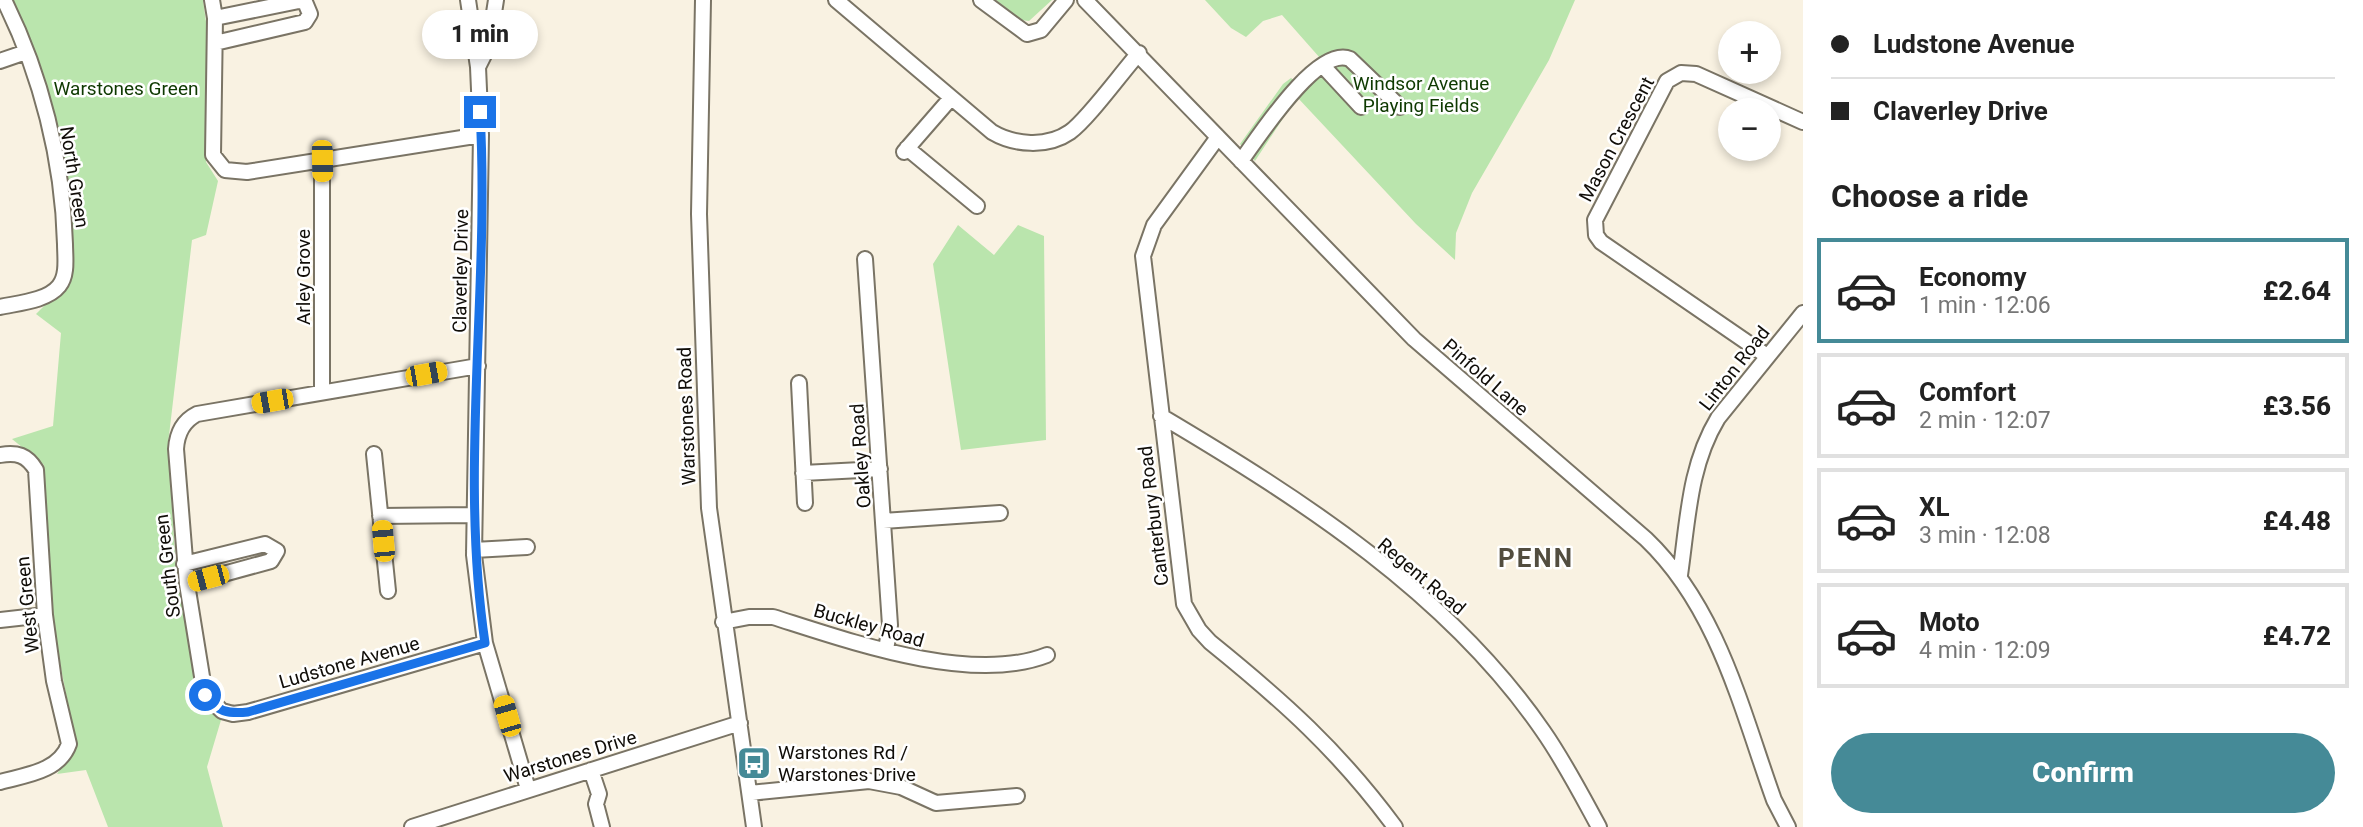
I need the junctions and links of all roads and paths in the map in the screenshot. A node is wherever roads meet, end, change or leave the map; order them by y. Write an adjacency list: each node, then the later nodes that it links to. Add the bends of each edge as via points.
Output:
1 (4, 0): 12 (street, North Green)
2 (212, 0): 10 (street)
3 (468, 0): 16 (street, Claverley Drive)
4 (496, 0): 16 (street, via 489,45)
5 (703, 0): 51 (street, Warstones Road, via 702,334 709,508)
6 (836, 0): 17 (street)
7 (981, 0): 8 (street, via 1027,34 1041,30)
8 (1066, 0)
9 (1085, 0): 13 (street, Pinfold Lane)
10 (215, 18): 11 (street); 11 (street, via 299,1 310,7 305,22)
11 (215, 43): 23 (street, via 213,155 225,170 247,172)
12 (26, 52): 14 (street); 27 (street, North Green, via 58,172 65,272 54,292)
13 (1139, 53): 17 (street, via 1070,132 1032,143 1009,142); 22 (street, Pinfold Lane)
14 (0, 61)
15 (1323, 66): 18 (street); 19 (street, via 1350,59); 24 (street, via 1287,96)
16 (478, 67): 21 (street, Claverley Drive)
17 (951, 98): 25 (street, via 905,150)
18 (1361, 107)
19 (1400, 107)
20 (1803, 122): 29 (street, Mason Crescent, via 1696,74 1681,73 1667,81 1595,220 1601,242)
21 (481, 135): 23 (street); 30 (street, Claverley Drive)
22 (1218, 137): 24 (street, Pinfold Lane); 33 (street, Canterbury Road, via 1154,225 1143,257)
23 (322, 161): 32 (street, Arley Grove)
24 (1241, 162): 46 (street, Pinfold Lane, via 1414,339 1646,539)
25 (976, 206)
26 (866, 260): 36 (street, Oakley Road)
27 (0, 307)
28 (1803, 313): 29 (street, Linton Road)
29 (1767, 356): 46 (street, Linton Road, via 1718,418 1699,454)
30 (478, 366): 32 (street); 40 (street, Claverley Drive)
31 (799, 383): 37 (street)
32 (322, 392): 45 (street, South Green, via 197,414 183,424 176,449)
33 (1161, 416): 65 (street, Canterbury Road, via 1181,590 1189,617 1210,642 1311,727 1365,785); 66 (street, Regent Road, via 1326,522 1433,607 1490,665 1542,728)
34 (374, 454): 41 (street)
35 (0, 455): 49 (street, West Green, via 13,452 32,463 39,481)
36 (880, 469): 37 (street); 42 (street, Oakley Road)
37 (803, 472): 38 (street)
38 (805, 503)
39 (1000, 513): 42 (street)
40 (473, 515): 41 (street); 44 (street, Claverley Drive)
41 (380, 516): 48 (street)
42 (883, 521): 53 (street, Oakley Road, via 890,625)
43 (527, 547): 44 (street)
44 (474, 550): 52 (street, Claverley Drive)
45 (184, 564): 47 (street, South Green); 47 (street, via 265,544 277,551 271,561)
46 (1680, 575): 67 (street, Pinfold Lane, via 1707,618)
47 (187, 584): 55 (street, South Green, via 205,695)
48 (388, 591)
49 (45, 615): 50 (street); 58 (street, West Green, via 69,744 65,754 47,769)
50 (0, 620)
51 (723, 622): 53 (street, Buckley Road, via 774,617); 56 (street, Warstones Road)
52 (485, 643): 55 (street, Ludstone Avenue, via 248,712); 59 (street, Claverley Drive)
53 (886, 650): 54 (street, Buckley Road, via 928,662 1025,664)
54 (1047, 655)
55 (222, 711)
56 (740, 723): 57 (street, Warstones Drive); 60 (street, Warstones Road)
57 (591, 770): 59 (street, Warstones Drive); 63 (street)
58 (0, 782)
59 (528, 789): 62 (street, Warstones Drive)
60 (750, 793): 61 (street, via 869,781 901,787 936,803); 64 (street, Warstones Road)
61 (1017, 796)
62 (412, 827)
63 (602, 827)
64 (754, 827)
65 (1395, 827)
66 (1599, 827)
67 (1788, 827)

